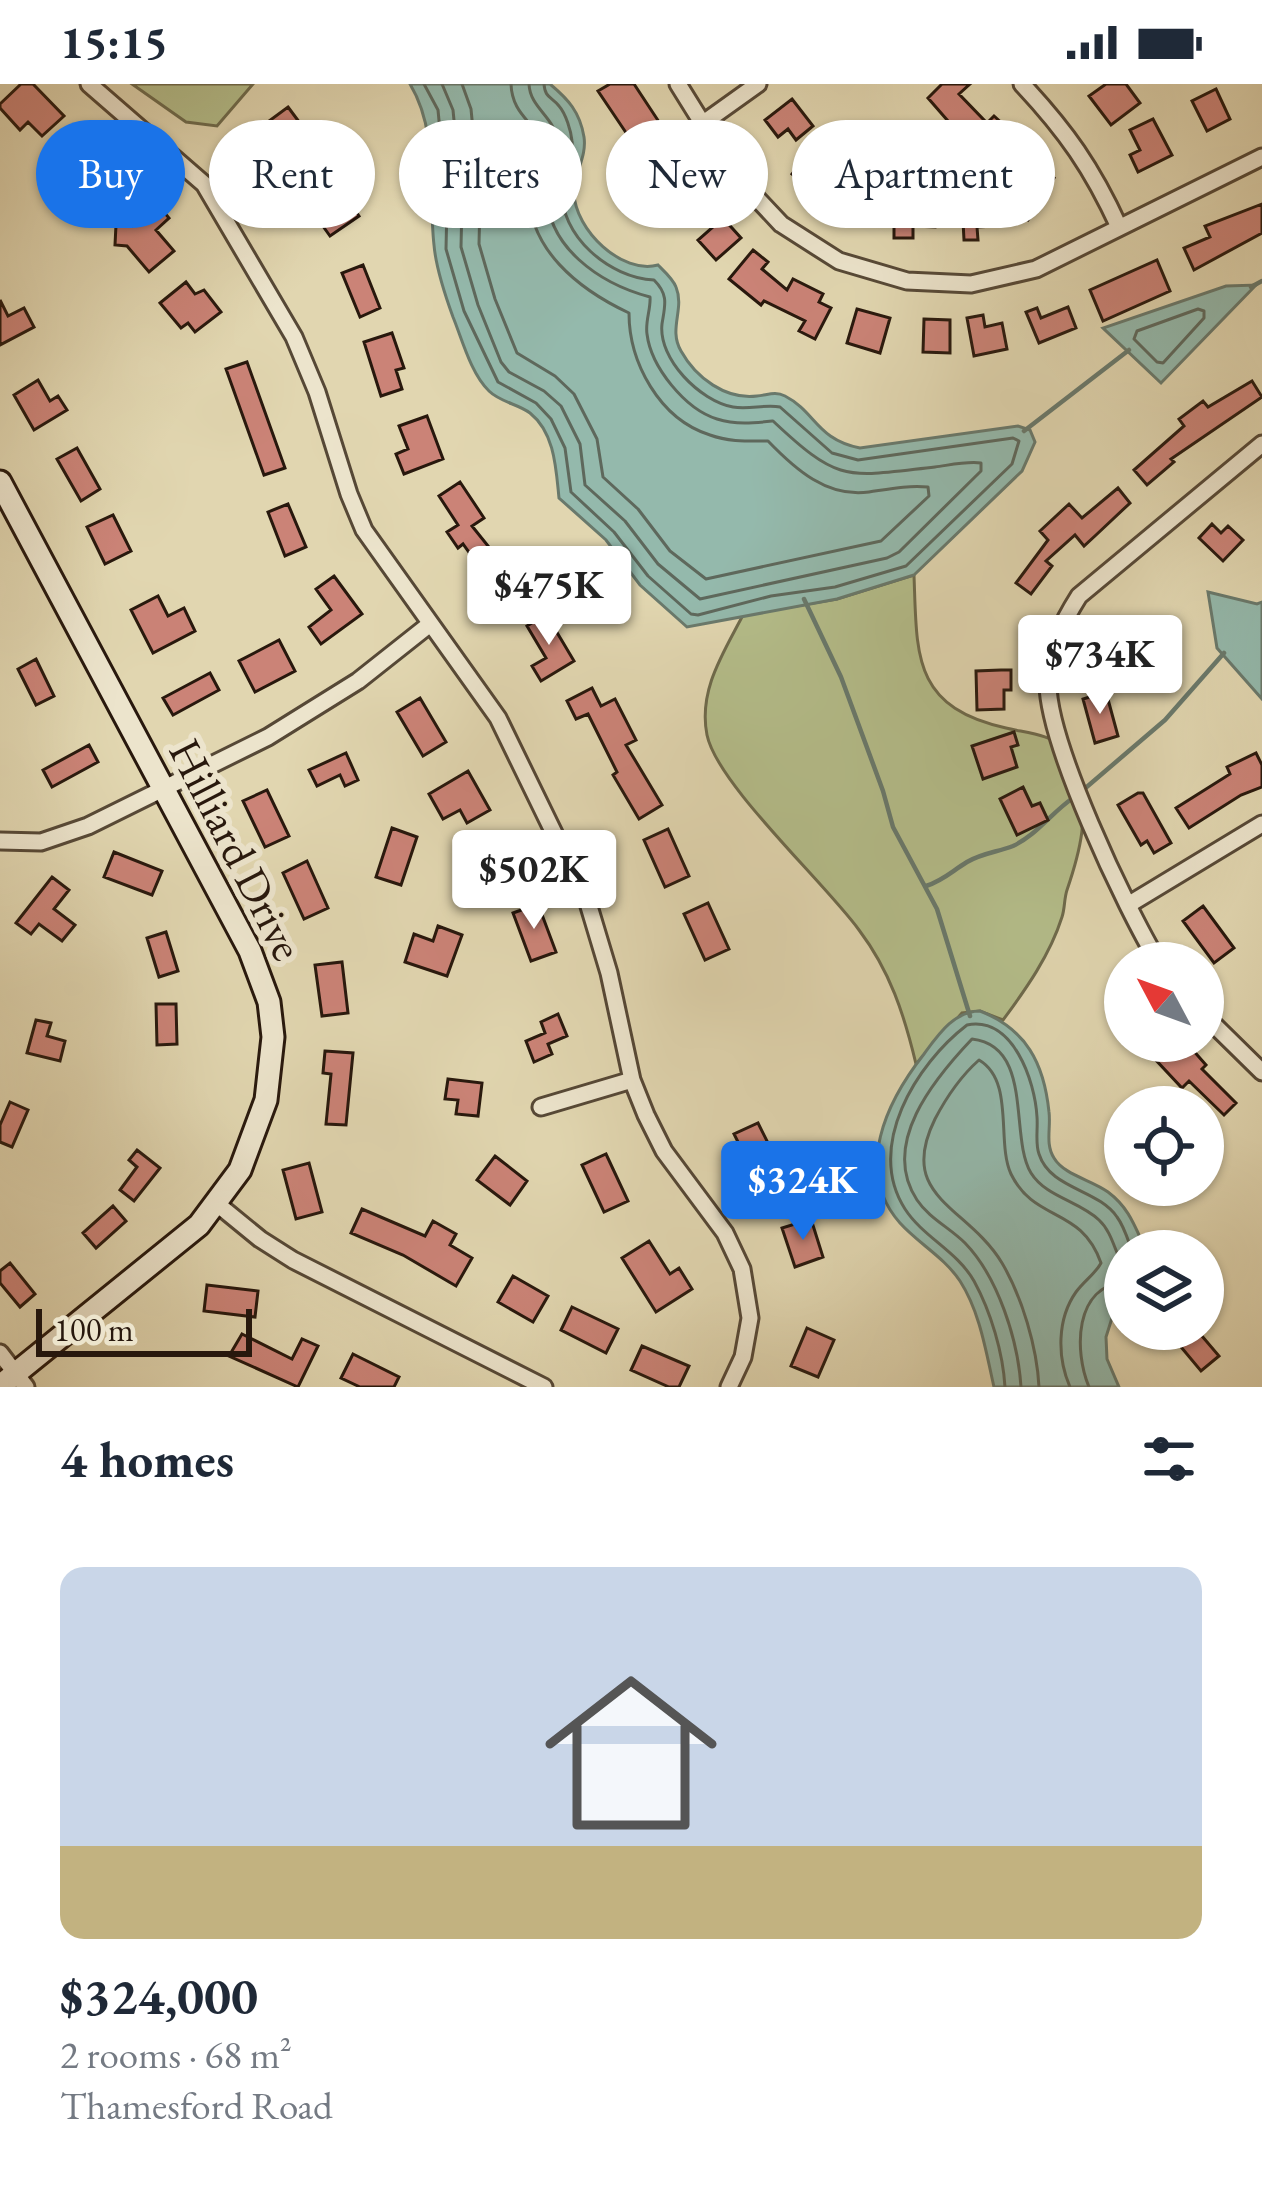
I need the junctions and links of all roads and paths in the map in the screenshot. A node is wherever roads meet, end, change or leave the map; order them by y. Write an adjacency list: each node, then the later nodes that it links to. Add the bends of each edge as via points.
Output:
1 (89, 84): 12 (street, via 204,184 294,337 364,530)
2 (678, 84): 5 (street)
3 (758, 84): 6 (street)
4 (1022, 84): 9 (street, via 1093,170)
5 (700, 120)
6 (708, 120)
7 (1262, 157): 9 (street)
8 (768, 210): 9 (street, via 839,261 907,281 999,279)
9 (1119, 227)
10 (1262, 444): 18 (street, via 1079,596 1056,639 1051,717)
11 (0, 482): 13 (street, Hilliard Drive)
12 (430, 624): 13 (street, via 313,712); 15 (street, via 498,718)
13 (163, 787): 16 (street, via 61,836); 24 (street, Hilliard Drive, via 250,951 272,1018 261,1119)
14 (1262, 824): 18 (street)
15 (554, 835): 17 (street); 22 (street, via 599,937)
16 (0, 842)
17 (472, 880)
18 (1127, 905): 19 (street)
19 (1148, 942)
20 (1224, 1035): 21 (street)
21 (1262, 1072)
22 (632, 1080): 23 (street); 28 (street, via 664,1151 742,1269 750,1318)
23 (541, 1107)
24 (216, 1203): 26 (street, Hilliard Drive); 27 (street, via 293,1260)
25 (0, 1353): 26 (street)
26 (14, 1382)
27 (544, 1387)
28 (729, 1387)

